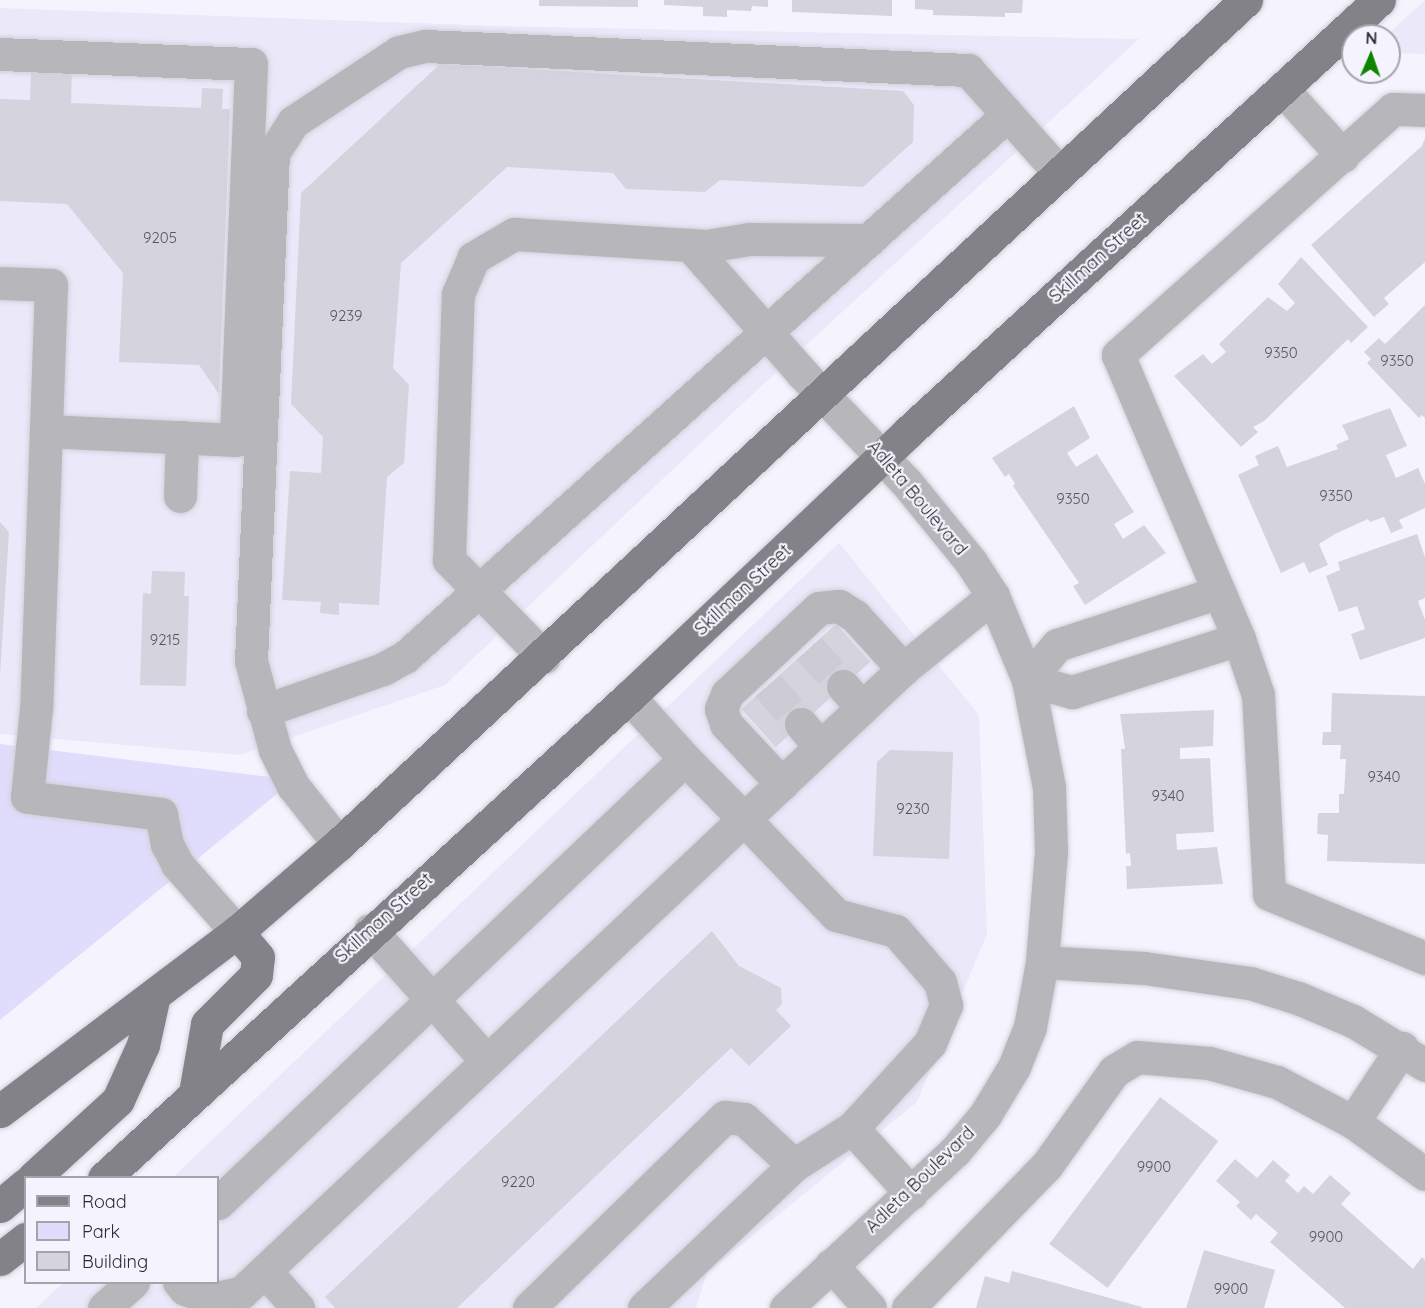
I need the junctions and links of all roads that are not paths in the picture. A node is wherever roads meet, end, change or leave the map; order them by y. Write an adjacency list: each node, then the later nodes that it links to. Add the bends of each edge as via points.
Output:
1 (1246, 0): 8 (main road)
2 (1379, 0): 4 (main road, Skillman Street)
3 (0, 54): 15 (street, via 251,64 236,440)
4 (1283, 90): 7 (street); 16 (main road, Skillman Street)
5 (1425, 110): 7 (street, via 1393,110)
6 (1006, 116): 8 (street); 9 (street); 26 (street, via 968,70 426,46 399,52 293,122 273,153 251,661)
7 (1343, 156): 18 (street, via 1118,355)
8 (1059, 172): 13 (main road)
9 (869, 240): 10 (street, via 749,239); 12 (street)
10 (690, 245): 12 (street, Adleta Boulevard); 19 (street, via 514,234 473,258 458,294 449,560)
11 (0, 283): 14 (street, via 51,285)
12 (767, 333): 13 (street, Adleta Boulevard); 19 (street)
13 (824, 394): 16 (street, Adleta Boulevard); 22 (main road)
14 (46, 431): 15 (street); 32 (street, via 36,708 27,797 161,814 167,844 177,864)
15 (182, 437): 17 (street)
16 (883, 456): 20 (street, Adleta Boulevard, via 946,528); 25 (main road, Skillman Street)
17 (180, 496)
18 (1219, 592): 21 (street); 24 (street, via 1057,645)
19 (480, 593): 22 (street); 26 (street, via 405,657 382,669)
20 (993, 596): 23 (street); 24 (street, Adleta Boulevard)
21 (1239, 639): 24 (street, via 1072,692); 33 (street, via 1258,695 1269,894)
22 (544, 657): 30 (main road)
23 (903, 669): 28 (street, via 852,697 811,736); 28 (street, via 855,616 839,606 819,608 802,640 761,677 727,694 721,709 726,724)
24 (1028, 680): 34 (street, Adleta Boulevard, via 1049,787 1051,852)
25 (629, 697): 27 (street); 31 (main road, Skillman Street)
26 (263, 711): 30 (street, via 274,750 293,786)
27 (685, 759): 29 (street); 36 (street)
28 (782, 784): 29 (street)
29 (744, 819): 38 (street); 42 (street, via 836,915 896,931 940,982 946,1005 930,1043)
30 (339, 844): 32 (main road)
31 (370, 930): 36 (street); 39 (main road, Skillman Street)
32 (237, 932): 35 (main road); 39 (main road, via 258,957 256,975 207,1024)
33 (1425, 958)
34 (1042, 962): 37 (street, via 1144,968 1250,982 1299,998); 48 (street, Adleta Boulevard, via 1030,1027 1014,1067 985,1115)
35 (154, 995): 40 (main road); 45 (main road, via 142,1045 117,1100)
36 (433, 999): 38 (street); 49 (street)
37 (1414, 1056): 41 (street)
38 (485, 1059): 54 (street)
39 (195, 1093): 46 (main road, Skillman Street)
40 (0, 1111)
41 (1353, 1122): 44 (street); 63 (street, via 1277,1082 1209,1063 1137,1057 1114,1071 1047,1165)
42 (852, 1128): 43 (street); 48 (street)
43 (794, 1165): 59 (street, via 744,1119 725,1117); 60 (street)
44 (1424, 1173)
45 (35, 1176)
46 (106, 1176)
47 (24, 1186): 50 (main road)
48 (911, 1192): 53 (street, Adleta Boulevard)
49 (219, 1202)
50 (0, 1206)
51 (24, 1241): 52 (main road)
52 (0, 1260)
53 (831, 1265): 61 (street, Adleta Boulevard); 62 (street)
54 (265, 1271): 56 (street, via 241,1293 212,1299); 58 (street)
55 (131, 1284): 57 (street)
56 (181, 1284)
57 (104, 1308)
58 (298, 1308)
59 (529, 1308)
60 (644, 1308)
61 (786, 1308)
62 (870, 1308)
63 (908, 1308)

